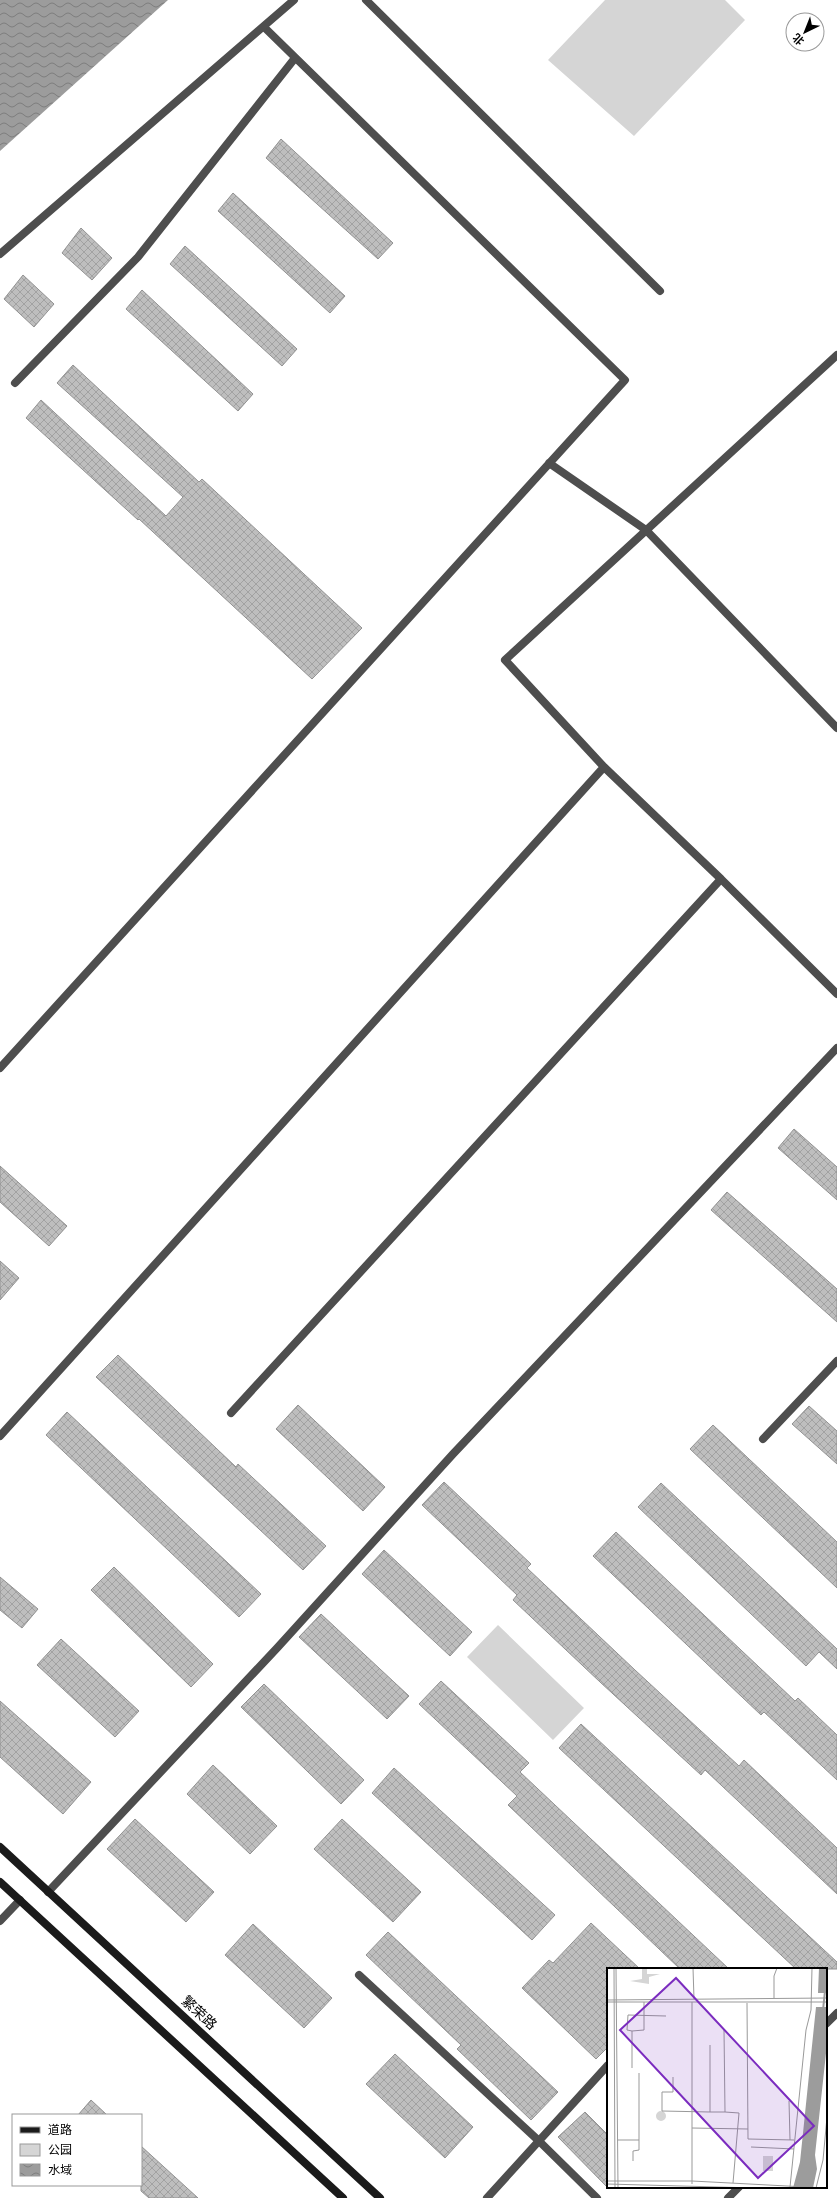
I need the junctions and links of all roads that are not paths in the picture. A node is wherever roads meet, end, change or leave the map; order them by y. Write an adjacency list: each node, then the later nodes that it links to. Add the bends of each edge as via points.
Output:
1 (294, 0): 3 (street)
2 (366, 0): 6 (street)
3 (264, 27): 4 (street); 5 (street)
4 (295, 58): 8 (street, via 138,257); 9 (street, via 625,380)
5 (0, 254)
6 (660, 291)
7 (837, 355): 10 (street)
8 (15, 383)
9 (549, 463): 10 (street); 16 (street)
10 (646, 530): 11 (street); 12 (street, via 505,660)
11 (837, 728)
12 (604, 767): 13 (street); 19 (street)
13 (722, 879): 14 (street); 18 (street)
14 (837, 994)
15 (837, 1048): 23 (street, via 458,1448 278,1647)
16 (0, 1068)
17 (837, 1361): 20 (street)
18 (231, 1413)
19 (0, 1436)
20 (763, 1439)
21 (0, 1847): 23 (main road, 繁荣路)
22 (0, 1882): 24 (main road)
23 (48, 1892): 33 (main road, 繁荣路)
24 (20, 1900): 25 (street); 32 (main road)
25 (0, 1921)
26 (359, 1975): 30 (street)
27 (837, 2013): 28 (street)
28 (827, 2023)
29 (607, 2067): 30 (street)
30 (539, 2141): 34 (street); 35 (street)
31 (738, 2188): 36 (street)
32 (343, 2198)
33 (380, 2198)
34 (487, 2198)
35 (597, 2198)
36 (728, 2198)

